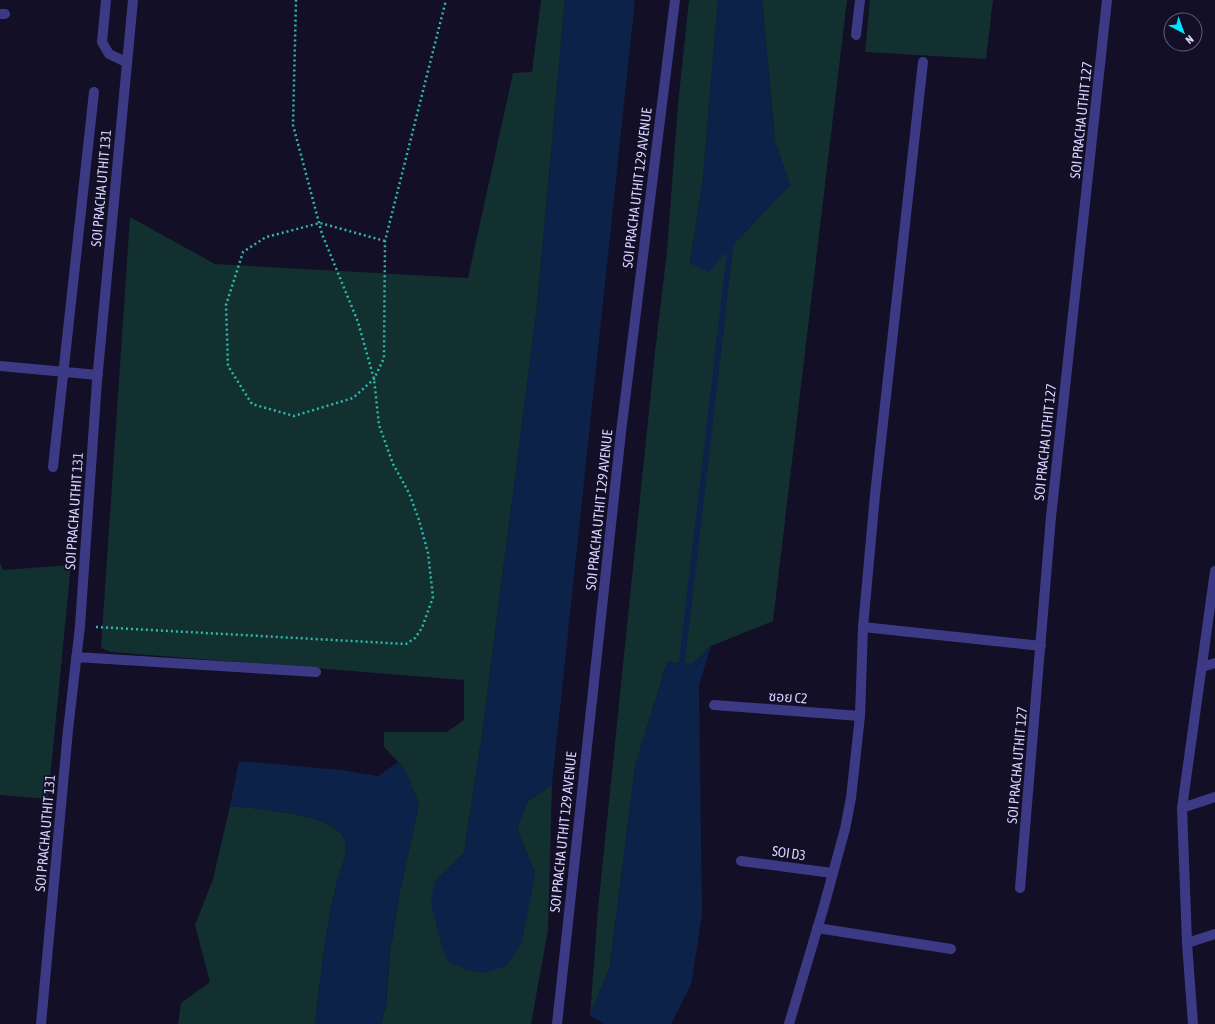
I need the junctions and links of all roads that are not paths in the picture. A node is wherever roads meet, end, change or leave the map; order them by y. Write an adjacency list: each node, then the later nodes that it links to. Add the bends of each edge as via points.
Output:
1 (106, 0): 7 (street, via 102,42 109,54)
2 (133, 0): 7 (street, SOI PRACHA UTHIT 131)
3 (675, 0): 33 (street, SOI PRACHA UTHIT 129 AVENUE, via 621,432)
4 (860, 0): 6 (street)
5 (1107, 0): 16 (street, SOI PRACHA UTHIT 127, via 1052,509)
6 (856, 35)
7 (126, 62): 12 (street, SOI PRACHA UTHIT 131)
8 (923, 62): 15 (street)
9 (94, 92): 11 (street)
10 (0, 366): 11 (street)
11 (62, 371): 12 (street); 13 (street)
12 (98, 375): 17 (street, SOI PRACHA UTHIT 131)
13 (53, 467)
14 (1215, 571): 19 (street)
15 (863, 628): 16 (street); 22 (street)
16 (1041, 646): 27 (street, SOI PRACHA UTHIT 127)
17 (76, 656): 20 (street); 32 (street, SOI PRACHA UTHIT 131)
18 (1215, 663): 19 (street)
19 (1202, 667): 24 (street)
20 (316, 672)
21 (714, 705): 22 (street, ซอย C2)
22 (860, 716): 26 (street, via 851,798)
23 (1215, 797): 24 (street)
24 (1182, 808): 30 (street)
25 (741, 861): 26 (street, SOI D3)
26 (832, 873): 28 (street)
27 (1020, 888)
28 (817, 928): 31 (street); 34 (street)
29 (1215, 934): 30 (street)
30 (1187, 943): 35 (street)
31 (951, 949)
32 (41, 1024)
33 (557, 1024)
34 (789, 1024)
35 (1193, 1024)

